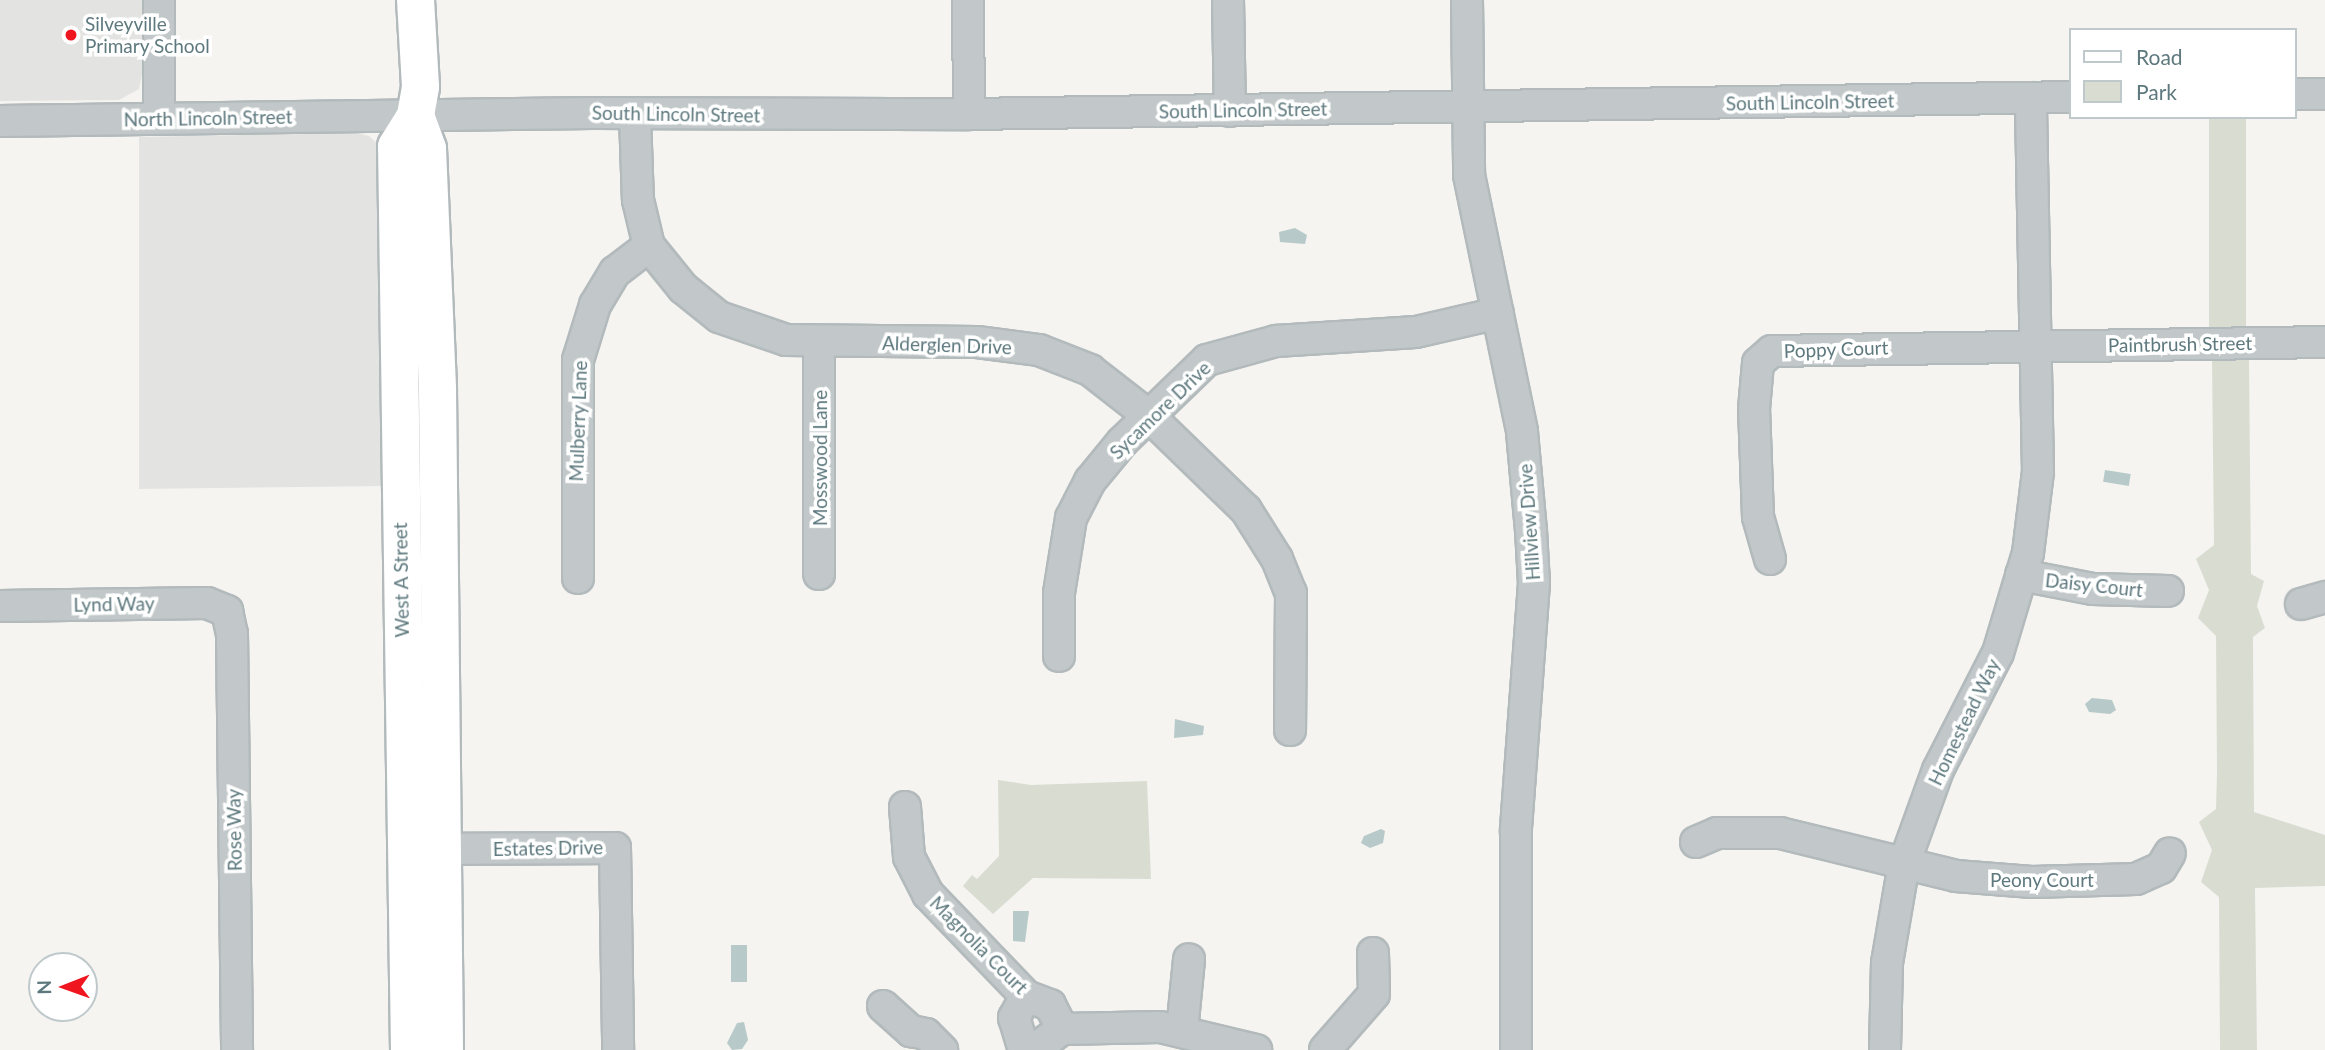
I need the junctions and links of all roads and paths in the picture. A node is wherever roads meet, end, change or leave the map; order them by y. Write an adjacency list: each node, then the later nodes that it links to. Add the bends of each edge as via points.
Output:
1 (159, 0): 15 (street)
2 (415, 0): 13 (main road, West A Street, via 420,86)
3 (968, 0): 12 (street)
4 (1228, 0): 11 (street)
5 (1467, 0): 10 (street, Hillview Drive)
6 (2297, 94): 7 (street)
7 (2325, 94)
8 (2070, 97): 9 (street, South Lincoln Street)
9 (2031, 98): 10 (street, South Lincoln Street); 21 (street, Homestead Way)
10 (1467, 106): 11 (street, South Lincoln Street); 18 (street, Hillview Drive, via 1469,175)
11 (1230, 111): 12 (street, South Lincoln Street)
12 (969, 114): 14 (street, South Lincoln Street)
13 (415, 115): 14 (street, South Lincoln Street); 15 (street, North Lincoln Street); 34 (main road, West A Street, via 427,148 437,390)
14 (635, 116): 17 (street, Alderglen Drive, via 638,200)
15 (159, 118): 16 (street, North Lincoln Street)
16 (0, 121)
17 (649, 246): 20 (street, Alderglen Drive, via 683,288 719,317 786,340); 26 (street, Mulberry Lane, via 615,272 595,305 578,360)
18 (1499, 313): 22 (street, Sycamore Drive, via 1416,332 1276,341 1207,360); 52 (street, Hillview Drive, via 1522,432 1534,583 1516,831)
19 (2325, 342): 21 (street, Paintbrush Street)
20 (819, 343): 22 (street, Alderglen Drive, via 977,342 1040,350 1090,370); 24 (street, Mosswood Lane)
21 (2034, 345): 23 (street, Poppy Court, via 1765,354 1756,378 1756,495); 25 (street, Homestead Way, via 2038,472)
22 (1149, 416): 30 (street, Sycamore Drive, via 1090,481 1071,518 1059,593); 31 (street, Alderglen Drive, via 1246,510 1277,559 1292,593)
23 (1770, 559)
24 (819, 573)
25 (2021, 575): 27 (street, Daisy Court, via 2093,589); 36 (street, Homestead Way, via 1998,653 1938,770)
26 (578, 578)
27 (2168, 591)
28 (0, 606): 29 (street, Lynd Way, via 207,603)
29 (227, 611): 43 (street, Rose Way, via 232,634)
30 (1059, 656)
31 (1290, 730)
32 (905, 807): 39 (street, Magnolia Court, via 909,857 928,894)
33 (1696, 842): 36 (street, Peony Court, via 1717,833 1780,832)
34 (421, 849): 44 (main road, West A Street); 45 (main road, West A Street); 46 (street, Estates Drive, via 615,848)
35 (2170, 853): 36 (street, Peony Court, via 2161,868 2136,879 2004,882)
36 (1904, 864): 53 (street, Homestead Way, via 1887,962)
37 (1373, 953): 51 (street, via 1374,994)
38 (1189, 959): 42 (street)
39 (1026, 996): 41 (street, Magnolia Court, via 1050,1004); 48 (street, via 1014,1018)
40 (883, 1006): 47 (street)
41 (1062, 1029): 42 (street); 49 (street)
42 (1182, 1031): 50 (street)
43 (237, 1050)
44 (409, 1050)
45 (444, 1050)
46 (618, 1050)
47 (942, 1050)
48 (1024, 1050)
49 (1034, 1050)
50 (1256, 1050)
51 (1325, 1050)
52 (1516, 1050)
53 (1885, 1050)

